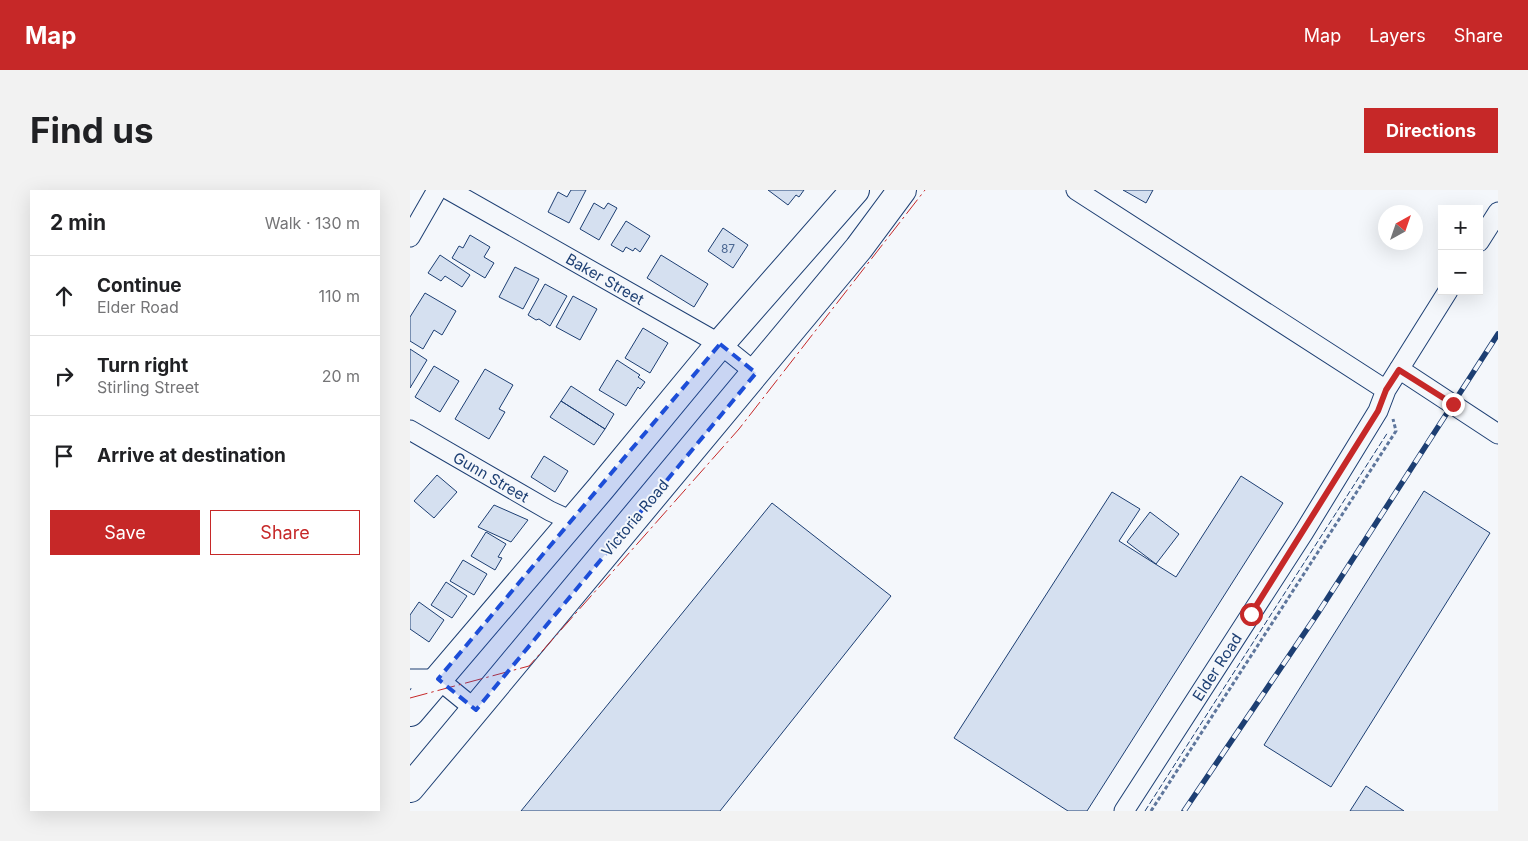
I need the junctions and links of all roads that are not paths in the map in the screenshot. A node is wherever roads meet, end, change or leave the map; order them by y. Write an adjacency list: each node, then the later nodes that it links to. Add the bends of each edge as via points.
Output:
1 (437, 190): 8 (street)
2 (449, 190): 10 (street, Baker Street)
3 (855, 190): 10 (highway)
4 (902, 190): 12 (highway, Victoria Road, via 860,248)
5 (1076, 190): 13 (street)
6 (1498, 212): 7 (street)
7 (1483, 236)
8 (410, 237)
9 (1446, 295): 11 (street, Elder Road)
10 (720, 344): 12 (street, Baker Street); 16 (highway)
11 (1399, 370): 13 (street, Elder Road); 15 (street)
12 (756, 373): 19 (highway, Victoria Road)
13 (1386, 390): 22 (street, Elder Road, via 1378,411 1309,524)
14 (411, 431): 16 (street, Gunn Street)
15 (1498, 434)
16 (572, 521): 18 (highway)
17 (410, 679): 18 (street)
18 (438, 679): 19 (street); 20 (highway)
19 (476, 710): 21 (highway, Victoria Road)
20 (410, 712)
21 (410, 788)
22 (1124, 811)

